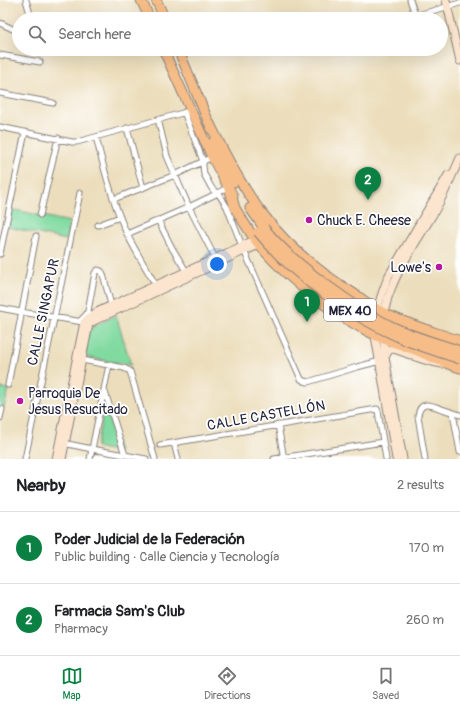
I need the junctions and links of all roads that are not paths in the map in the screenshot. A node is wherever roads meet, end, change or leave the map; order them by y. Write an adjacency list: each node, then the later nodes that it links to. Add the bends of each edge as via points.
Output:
1 (26, 0): 8 (street)
2 (141, 0): 9 (highway)
3 (150, 0): 10 (highway)
4 (156, 0): 11 (highway)
5 (410, 0): 12 (street)
6 (446, 3): 7 (street); 13 (street); 20 (main road)
7 (460, 3)
8 (29, 12)
9 (147, 12)
10 (155, 12)
11 (162, 12)
12 (414, 12)
13 (426, 12)
14 (0, 23): 15 (street)
15 (12, 29)
16 (0, 55): 21 (street)
17 (166, 56): 24 (highway, MEX 40)
18 (175, 56): 37 (highway)
19 (181, 56): 26 (highway, MEX 40)
20 (460, 61)
21 (40, 62)
22 (0, 93): 23 (street)
23 (53, 102)
24 (187, 111): 25 (street); 32 (highway, MEX 40); 34 (street)
25 (158, 119): 28 (street); 36 (street)
26 (210, 124): 37 (highway, MEX 40); 57 (highway, via 242,184 270,223 313,265 334,282)
27 (0, 127): 29 (street)
28 (127, 128): 30 (street); 38 (street)
29 (25, 132): 31 (street); 51 (street)
30 (96, 137): 31 (street, via 77,142); 41 (street)
31 (58, 138): 43 (street)
32 (212, 157): 34 (street); 37 (highway, MEX 40)
33 (460, 158): 35 (main road)
34 (203, 161): 36 (street); 40 (street, via 204,174)
35 (454, 170): 52 (main road); 54 (main road, via 449,174)
36 (174, 175): 38 (street); 42 (street)
37 (231, 187): 40 (street); 49 (highway, MEX 40, via 248,204); 49 (highway, via 238,213)
38 (143, 188): 41 (street)
39 (80, 193): 62 (street, CALLE SINGAPUR)
40 (218, 194): 42 (street); 50 (street, via 227,207)
41 (114, 199): 44 (street)
42 (189, 208): 45 (street); 53 (street)
43 (40, 215)
44 (120, 217): 46 (street); 47 (street)
45 (158, 220): 47 (street); 55 (street)
46 (98, 225)
47 (127, 234): 56 (street)
48 (36, 236): 61 (street)
49 (260, 236): 50 (main road); 63 (highway, via 282,269); 69 (highway, MEX 40, bridge, via 280,246 334,291 391,326); 71 (highway, MEX 40, bridge, via 291,266 354,313 405,340)
50 (244, 248): 53 (main road); 56 (main road); 70 (street, via 301,379 308,382)
51 (0, 254)
52 (409, 254): 54 (main road); 60 (main road)
53 (215, 258): 55 (main road)
54 (395, 264): 60 (main road, via 384,286)
55 (186, 272): 56 (main road)
56 (157, 288): 59 (main road)
57 (368, 303): 60 (highway); 63 (highway, via 364,313)
58 (0, 308): 61 (street)
59 (111, 309): 65 (main road, via 92,314); 65 (street, via 103,274 98,270 95,273)
60 (381, 311): 64 (highway); 66 (main road)
61 (21, 312): 62 (street); 76 (street)
62 (54, 318): 65 (street); 91 (street, CALLE SINGAPUR)
63 (348, 321): 66 (highway)
64 (404, 322): 67 (highway); 68 (highway, via 397,331 397,339)
65 (85, 323): 72 (main road); 84 (main road)
66 (380, 337): 68 (highway); 70 (main road)
67 (460, 341)
68 (402, 345): 73 (highway)
69 (460, 351)
70 (382, 359): 73 (main road, via 393,349 434,363); 100 (main road); 101 (main road)
71 (460, 359)
72 (82, 360): 74 (street); 84 (main road)
73 (448, 364): 75 (highway)
74 (109, 365): 77 (street); 96 (street, via 130,371)
75 (460, 368)
76 (8, 385)
77 (104, 391): 87 (street); 89 (street)
78 (2, 409): 81 (street)
79 (453, 413): 80 (street); 88 (street); 102 (street, via 431,404 420,408 418,416)
80 (460, 415)
81 (0, 418)
82 (278, 425): 83 (street, CALLE CASTELLÓN, via 376,409); 85 (street, CALLE CASTELLÓN); 90 (street)
83 (383, 442): 90 (street); 99 (street)
84 (63, 443): 87 (street); 92 (main road); 93 (main road)
85 (174, 443): 86 (street, CALLE CASTELLÓN); 97 (street)
86 (160, 445)
87 (92, 449): 89 (street); 94 (street)
88 (460, 452)
89 (124, 455): 95 (street)
90 (284, 458): 98 (street)
91 (25, 459)
92 (56, 459)
93 (62, 459)
94 (90, 459)
95 (146, 459)
96 (155, 459)
97 (178, 459)
98 (274, 459)
99 (386, 459)
100 (396, 459)
101 (403, 459)
102 (425, 459)

